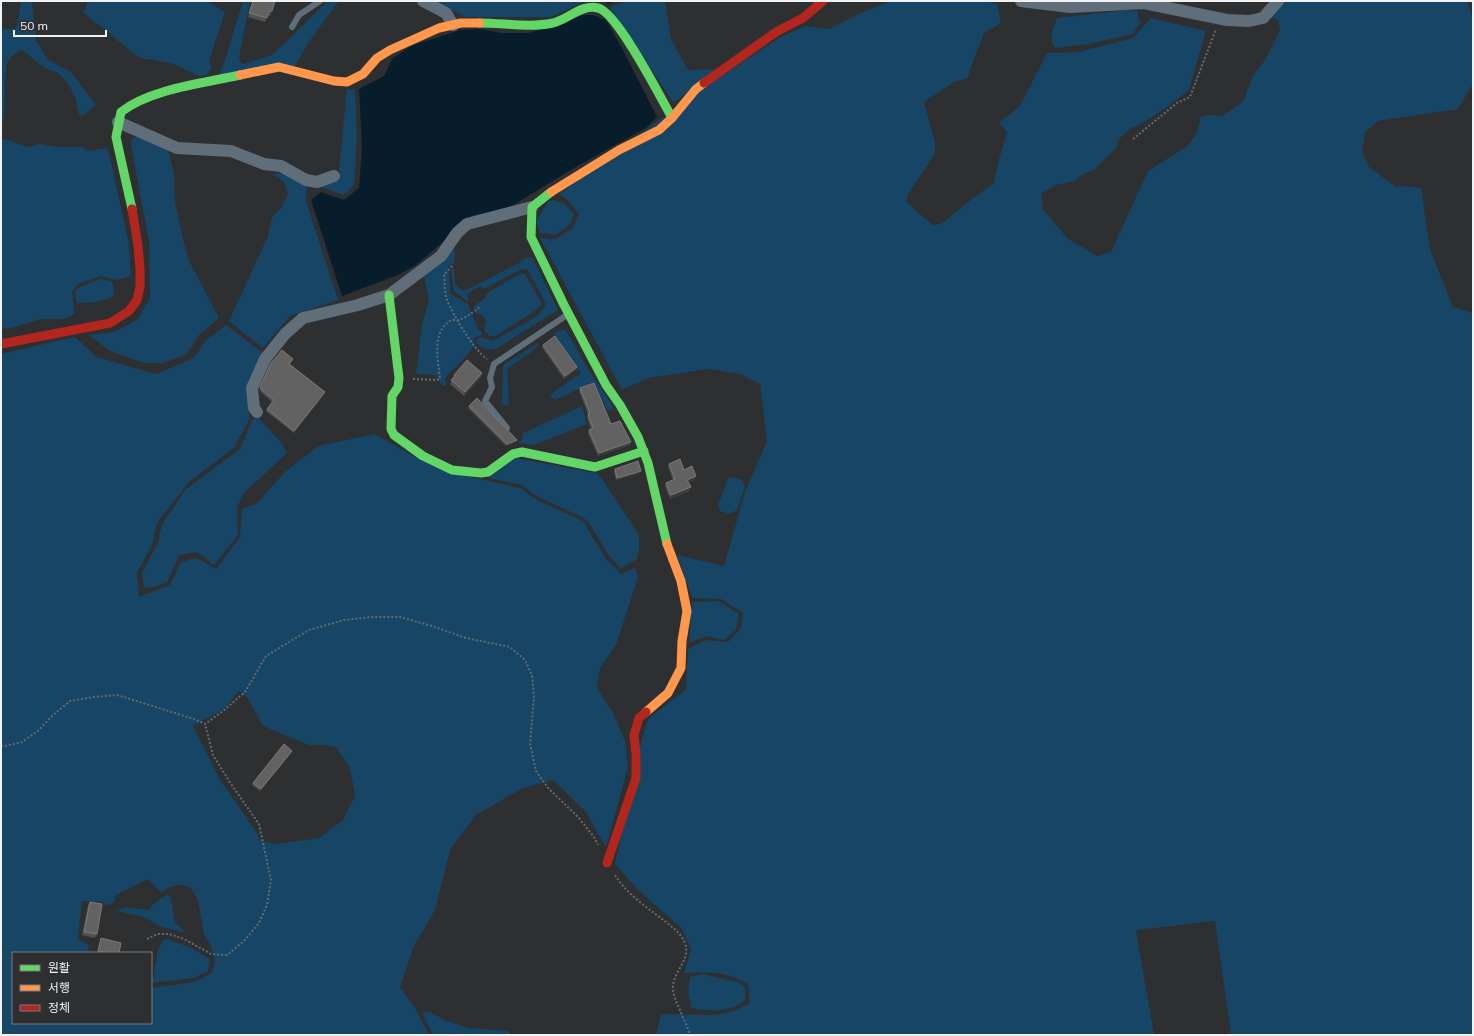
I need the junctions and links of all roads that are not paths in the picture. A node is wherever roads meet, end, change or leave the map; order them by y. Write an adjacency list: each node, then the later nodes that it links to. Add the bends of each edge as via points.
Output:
1 (320, 1): 7 (lane, via 299,15)
2 (423, 1): 6 (street, via 446,12)
3 (823, 1): 8 (street, via 803,18 776,32 696,89)
4 (1021, 1): 5 (street, via 1070,7 1144,3 1219,19 1249,21 1263,18)
5 (1278, 1)
6 (453, 25): 8 (street, via 553,24 583,8 599,8 611,17 630,45); 9 (street, via 439,28 390,50 377,58 363,74 347,82 279,67 164,92 130,105 122,112)
7 (292, 27)
8 (672, 118): 11 (street, via 659,130 619,150 548,194)
9 (118, 122): 10 (street, via 177,148 231,151 264,164 281,166 306,180 317,182); 14 (street, via 116,137 138,246 141,280 138,300 125,316 110,323)
10 (334, 176)
11 (532, 207): 12 (street, via 467,224 457,233 441,256); 13 (street, via 531,237)
12 (389, 295): 15 (street, via 303,318 285,334 265,359 252,388 254,408); 17 (street, via 399,378 398,387 392,396 391,429 394,435 423,456 452,470 488,472 513,454 522,452 595,467)
13 (569, 314): 16 (lane, via 494,364 490,378 492,387 485,400); 17 (street)
14 (1, 344)
15 (257, 412)
16 (507, 428)
17 (644, 451): 18 (street, via 667,546 681,581 687,611 681,668 668,693 639,718 634,735 636,778)
18 (607, 863)

